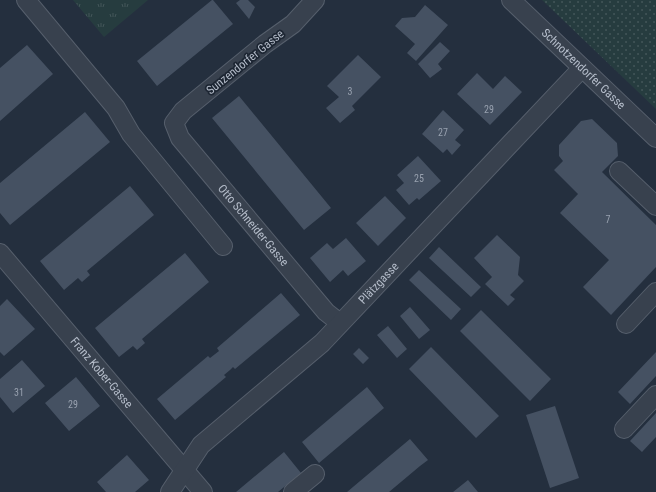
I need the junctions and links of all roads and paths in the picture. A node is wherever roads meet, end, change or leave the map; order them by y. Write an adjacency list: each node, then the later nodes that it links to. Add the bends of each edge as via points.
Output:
1 (26, 0): 9 (street, via 116,108 131,134)
2 (315, 0): 5 (street, Sunzendorfer Gasse, via 293,24 189,106)
3 (511, 0): 4 (street, Schnotzendorfer Gasse)
4 (582, 68): 6 (street, Schnotzendorfer Gasse); 12 (street, Plätzgasse)
5 (174, 123): 12 (street, Otto Schneider-Gasse, via 180,138 326,312)
6 (656, 138)
7 (619, 170): 8 (street)
8 (656, 206)
9 (223, 246)
10 (0, 253): 16 (street, Franz Kober-Gasse)
11 (656, 292): 13 (street)
12 (340, 323): 16 (street, Plätzgasse, via 322,343 201,445)
13 (626, 324)
14 (656, 395): 15 (street)
15 (624, 429)
16 (185, 470): 18 (street, Plätzgasse); 19 (street, Franz Kober-Gasse)
17 (316, 474): 20 (street)
18 (170, 492)
19 (203, 492)
20 (293, 492)

